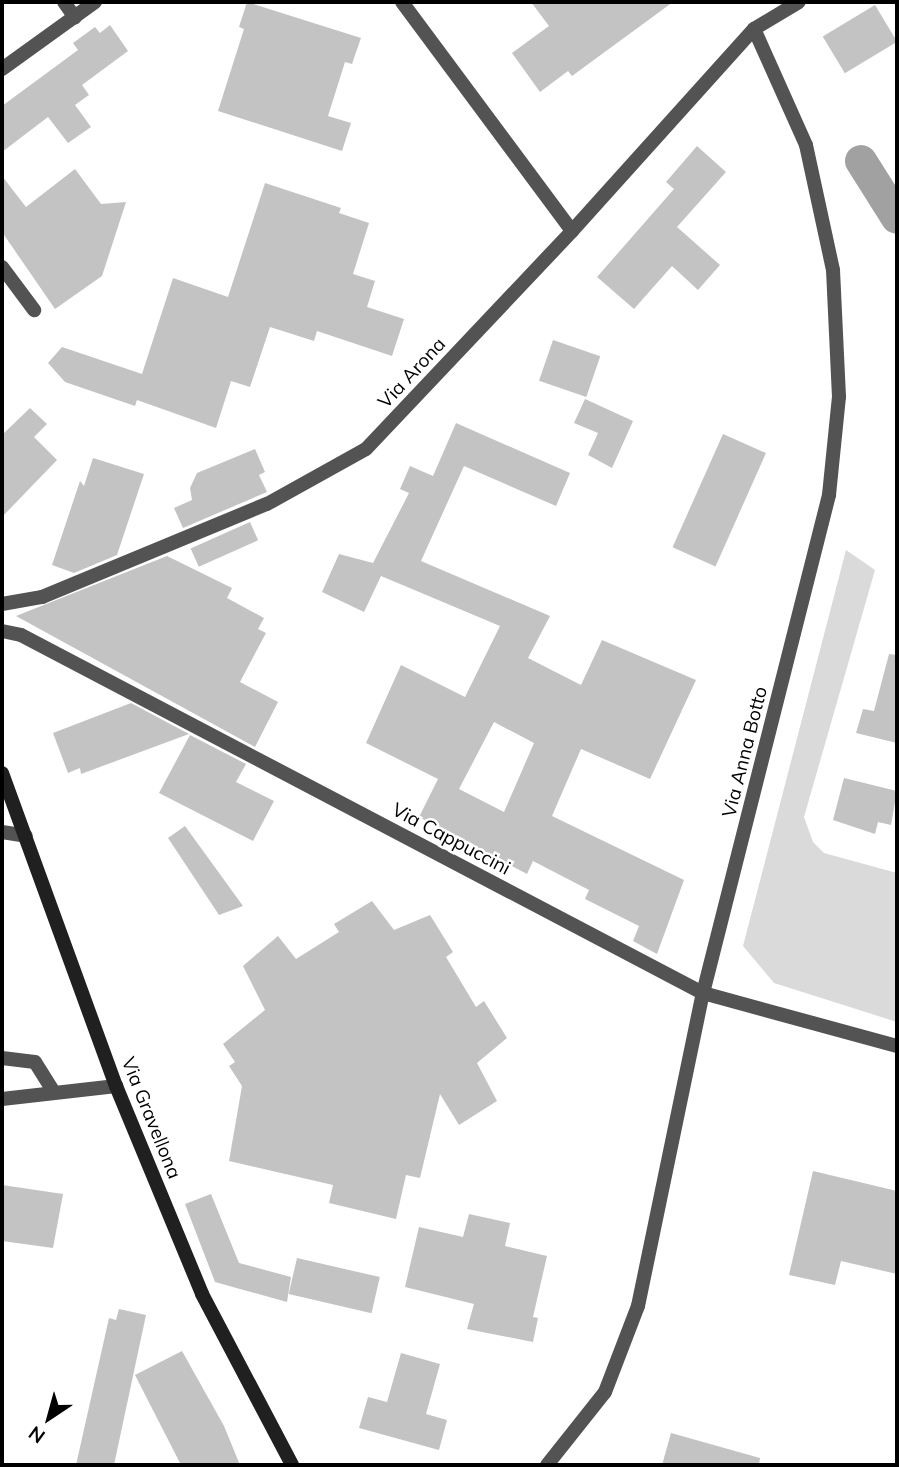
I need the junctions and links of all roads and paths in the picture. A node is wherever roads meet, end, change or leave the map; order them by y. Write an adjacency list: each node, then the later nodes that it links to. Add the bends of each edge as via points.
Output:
1 (64, 2): 5 (street)
2 (94, 2): 5 (street)
3 (402, 2): 8 (street)
4 (799, 2): 6 (street, Via Arona)
5 (75, 18): 7 (street)
6 (754, 29): 8 (street, Via Arona); 16 (street, Via Anna Botto, via 806,145 833,270 839,397 829,495)
7 (2, 69)
8 (572, 231): 11 (street, Via Arona, via 366,449 267,505 42,597)
9 (2, 267): 10 (street)
10 (34, 310)
11 (2, 604)
12 (2, 631): 16 (street, Via Cappuccini, via 33,641)
13 (2, 773): 15 (street, Via Gravellona)
14 (2, 832): 15 (street)
15 (26, 836): 19 (street, Via Gravellona)
16 (703, 993): 17 (street, Via Cappuccini); 23 (street, Via Anna Botto, via 638,1306 605,1392)
17 (897, 1046)
18 (2, 1058): 20 (street, via 35,1062)
19 (117, 1086): 20 (street); 22 (street, Via Gravellona, via 202,1294)
20 (54, 1093): 21 (street)
21 (2, 1099)
22 (294, 1465)
23 (547, 1465)

